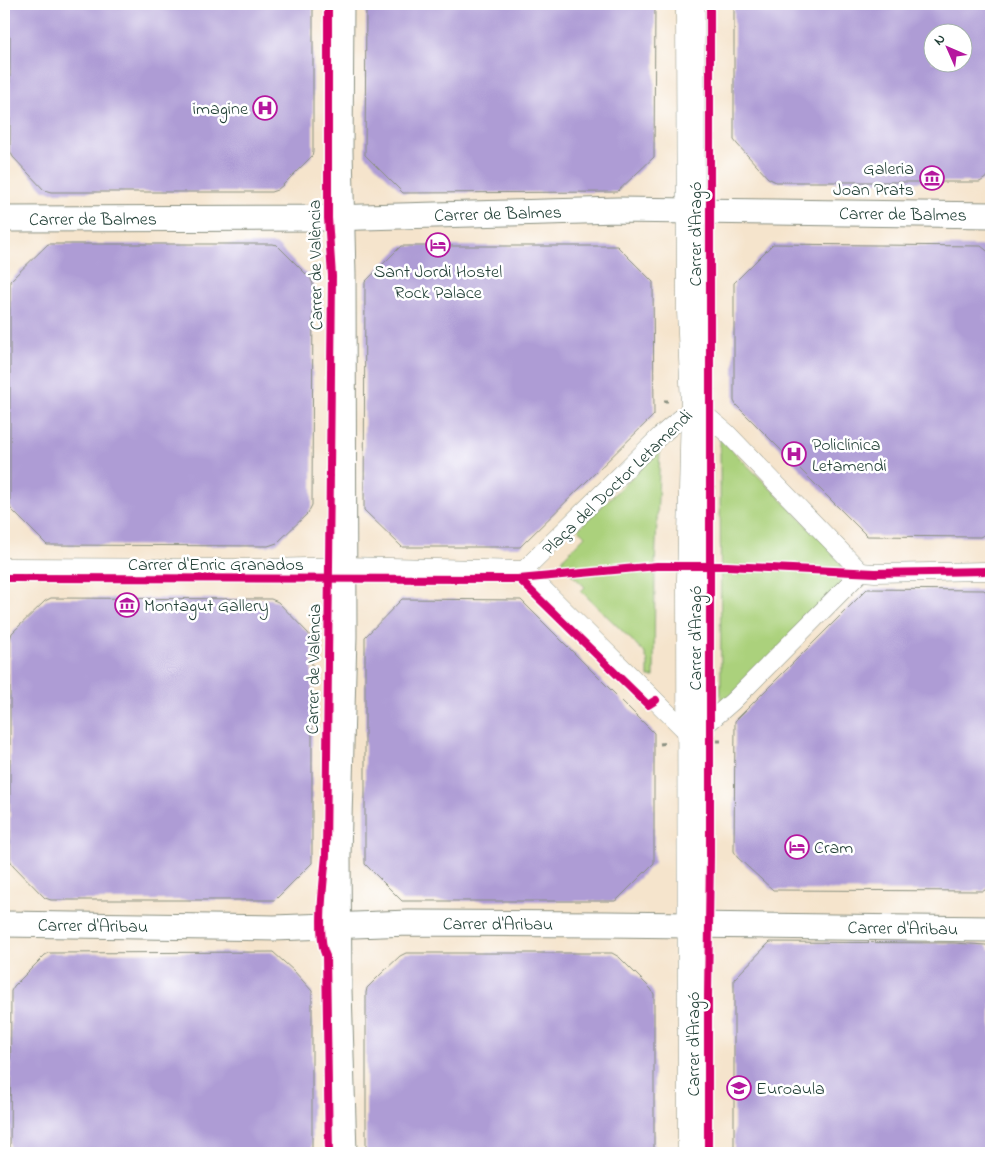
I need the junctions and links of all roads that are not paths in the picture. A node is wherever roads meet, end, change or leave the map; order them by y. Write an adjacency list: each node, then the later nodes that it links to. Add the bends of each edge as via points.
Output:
1 (341, 4): 5 (main road, Carrer de València)
2 (690, 4): 3 (main road, Carrer d'Aragó)
3 (690, 212): 4 (main road, Carrer de Balmes); 5 (main road, Carrer de Balmes, via 618,210); 7 (main road, Carrer d'Aragó, via 691,310)
4 (991, 215)
5 (341, 218): 6 (main road, Carrer de Balmes); 9 (main road, Carrer de València)
6 (4, 219)
7 (682, 404): 10 (street, Plaça del Doctor Letamendi, via 655,441); 12 (street, Plaça del Doctor Letamendi, via 727,433); 13 (main road, Carrer d'Aragó)
8 (4, 566): 9 (street, Carrer d'Enric Granados)
9 (344, 566): 10 (street, Carrer d'Enric Granados); 15 (main road, Carrer de València, via 338,855)
10 (524, 570): 13 (street)
11 (990, 571): 12 (street)
12 (861, 572): 13 (street)
13 (699, 737): 16 (main road, Carrer d'Aragó)
14 (4, 924): 15 (main road, Carrer d'Aribau, via 274,928)
15 (340, 925): 16 (main road, Carrer d'Aribau); 18 (main road, Carrer de València)
16 (692, 925): 17 (main road, Carrer d'Aribau); 19 (main road, Carrer d'Aragó)
17 (991, 929)
18 (344, 1153)
19 (692, 1153)

